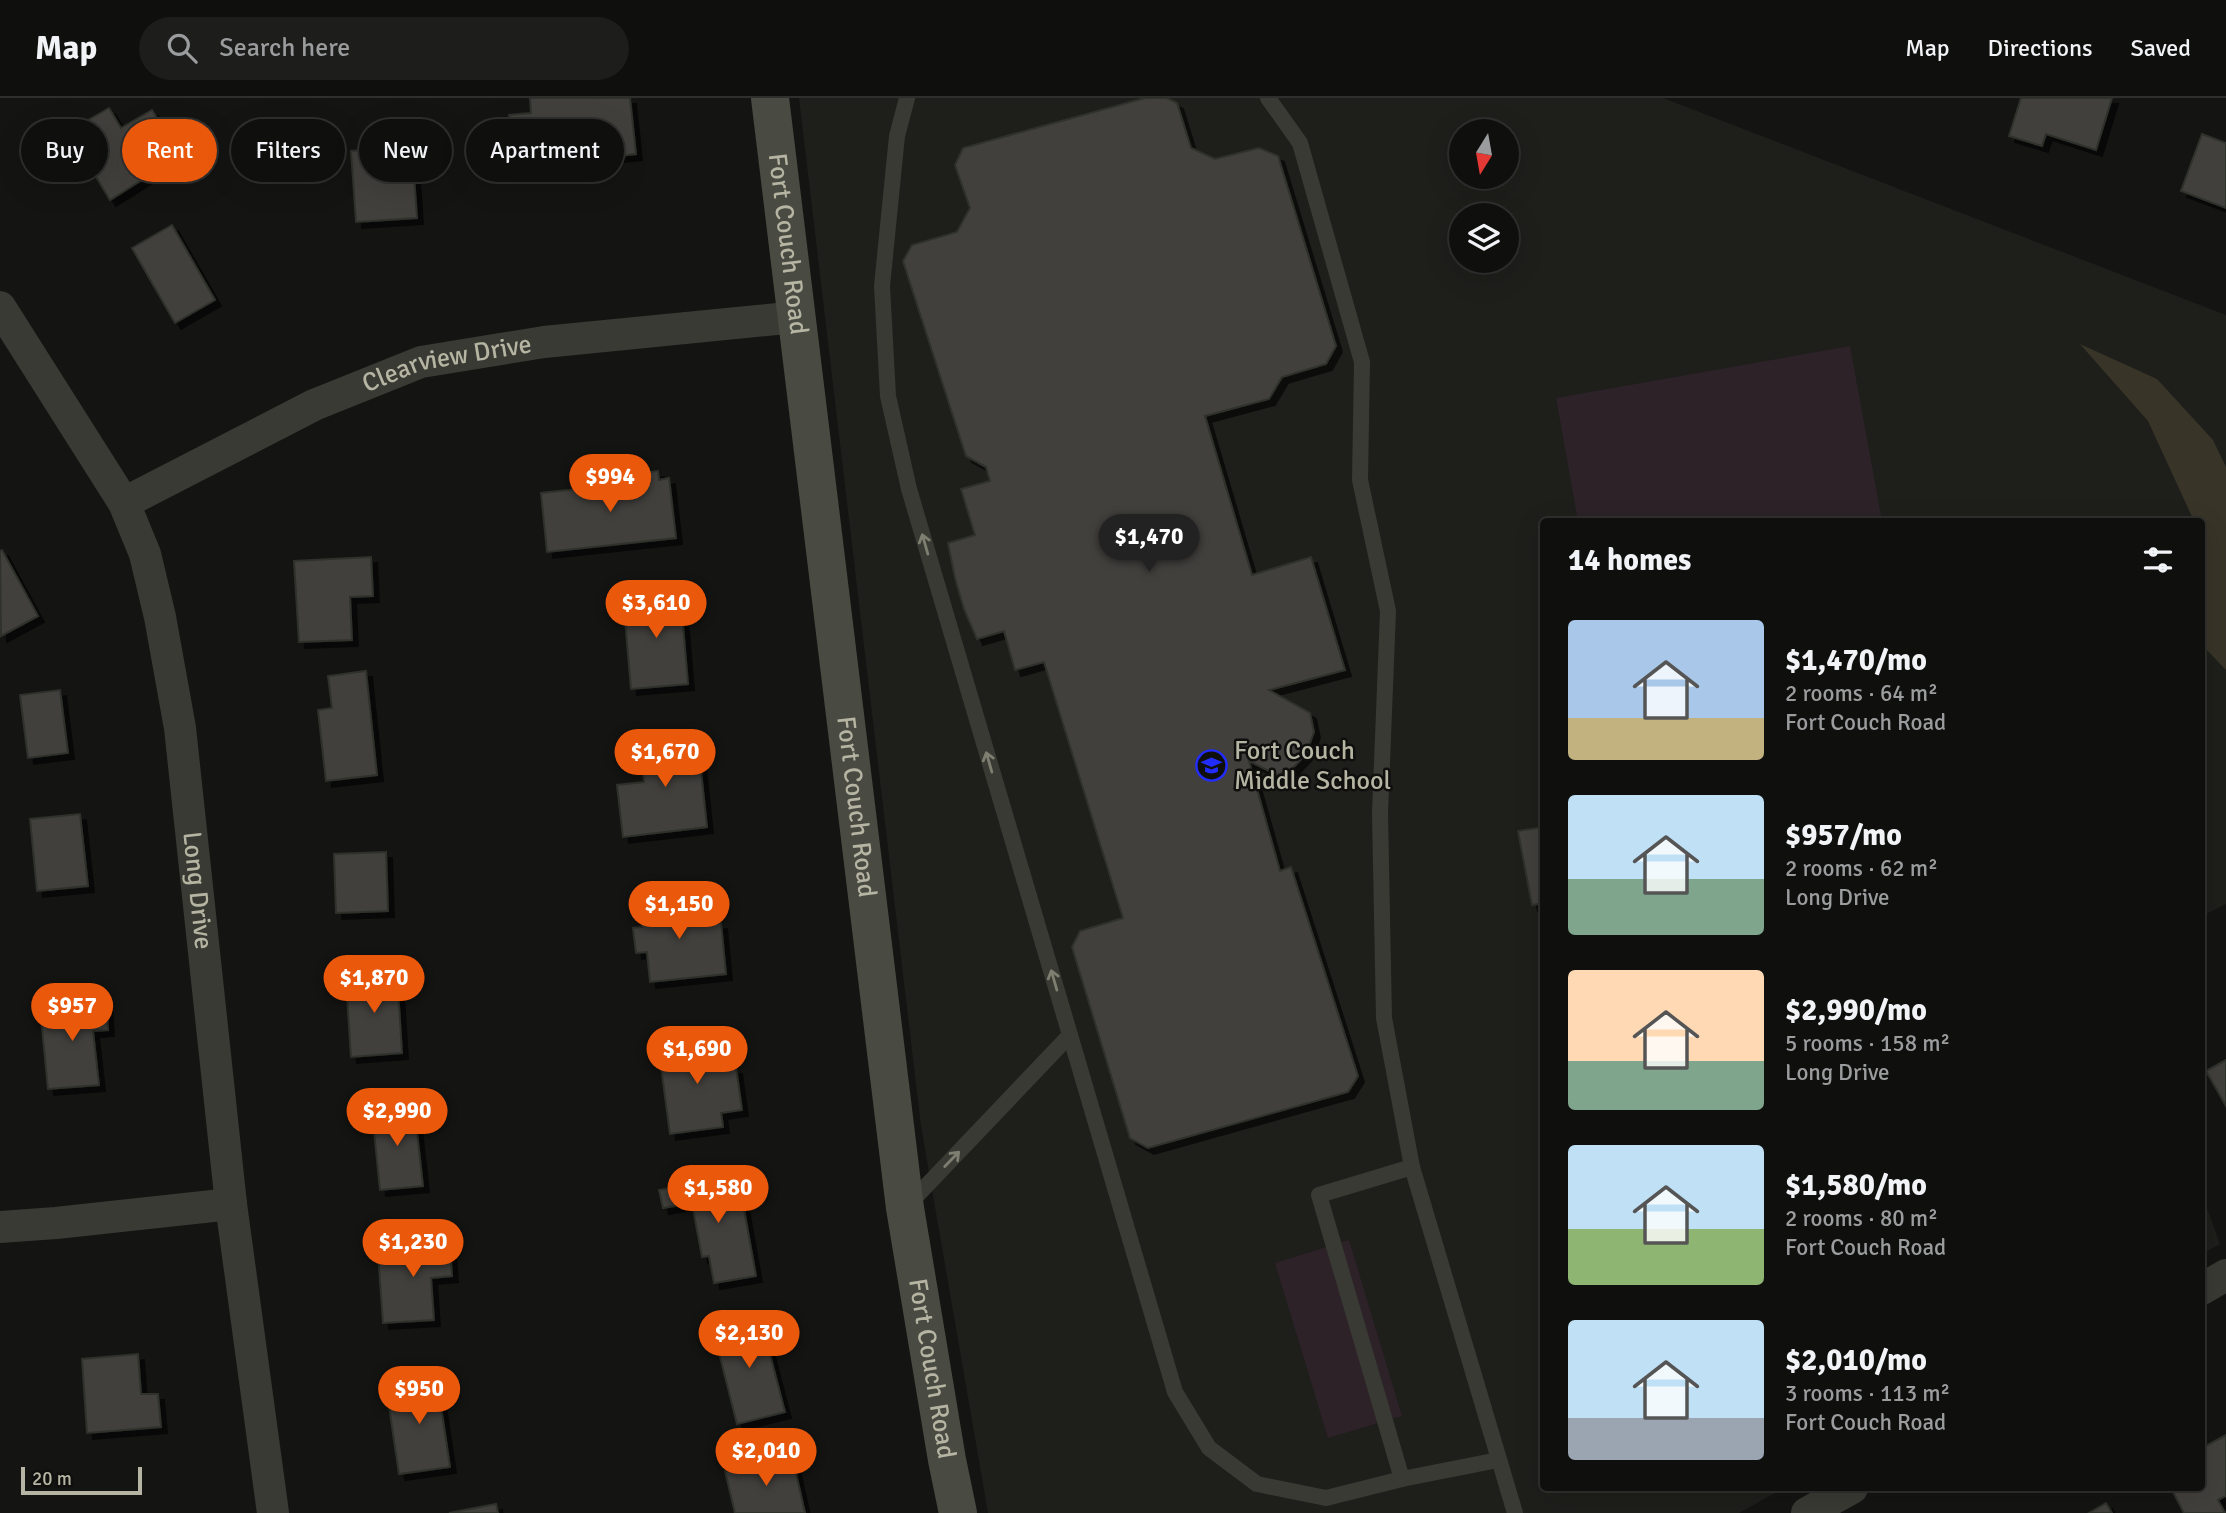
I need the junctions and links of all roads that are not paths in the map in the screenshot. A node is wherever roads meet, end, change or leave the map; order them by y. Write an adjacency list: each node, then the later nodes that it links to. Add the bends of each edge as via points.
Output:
1 (770, 98): 5 (street, Fort Couch Road)
2 (907, 98): 7 (lane, one-way to 2, via 909,489 888,396 882,286 897,136)
3 (1268, 98): 8 (lane, via 1300,144 1362,362 1360,480 1388,611 1380,813 1384,1018)
4 (0, 307): 6 (street, Long Drive)
5 (797, 317): 6 (street, Clearview Drive, via 544,342 421,362 314,405); 10 (street, Fort Couch Road)
6 (124, 503): 9 (street, Long Drive, via 145,554 180,727)
7 (1070, 1035): 10 (lane, one-way to 7); 15 (lane, via 1175,1392 1209,1448 1257,1484 1326,1498)
8 (1412, 1167): 14 (lane); 15 (lane, via 1319,1195)
9 (231, 1204): 11 (street); 17 (street, Long Drive)
10 (905, 1208): 18 (street, Fort Couch Road)
11 (0, 1227)
12 (2226, 1275): 13 (street)
13 (2205, 1287)
14 (1498, 1460): 15 (lane); 19 (lane)
15 (1402, 1479)
16 (1847, 1491): 20 (street)
17 (273, 1513)
18 (958, 1513)
19 (1515, 1513)
20 (1807, 1513)

